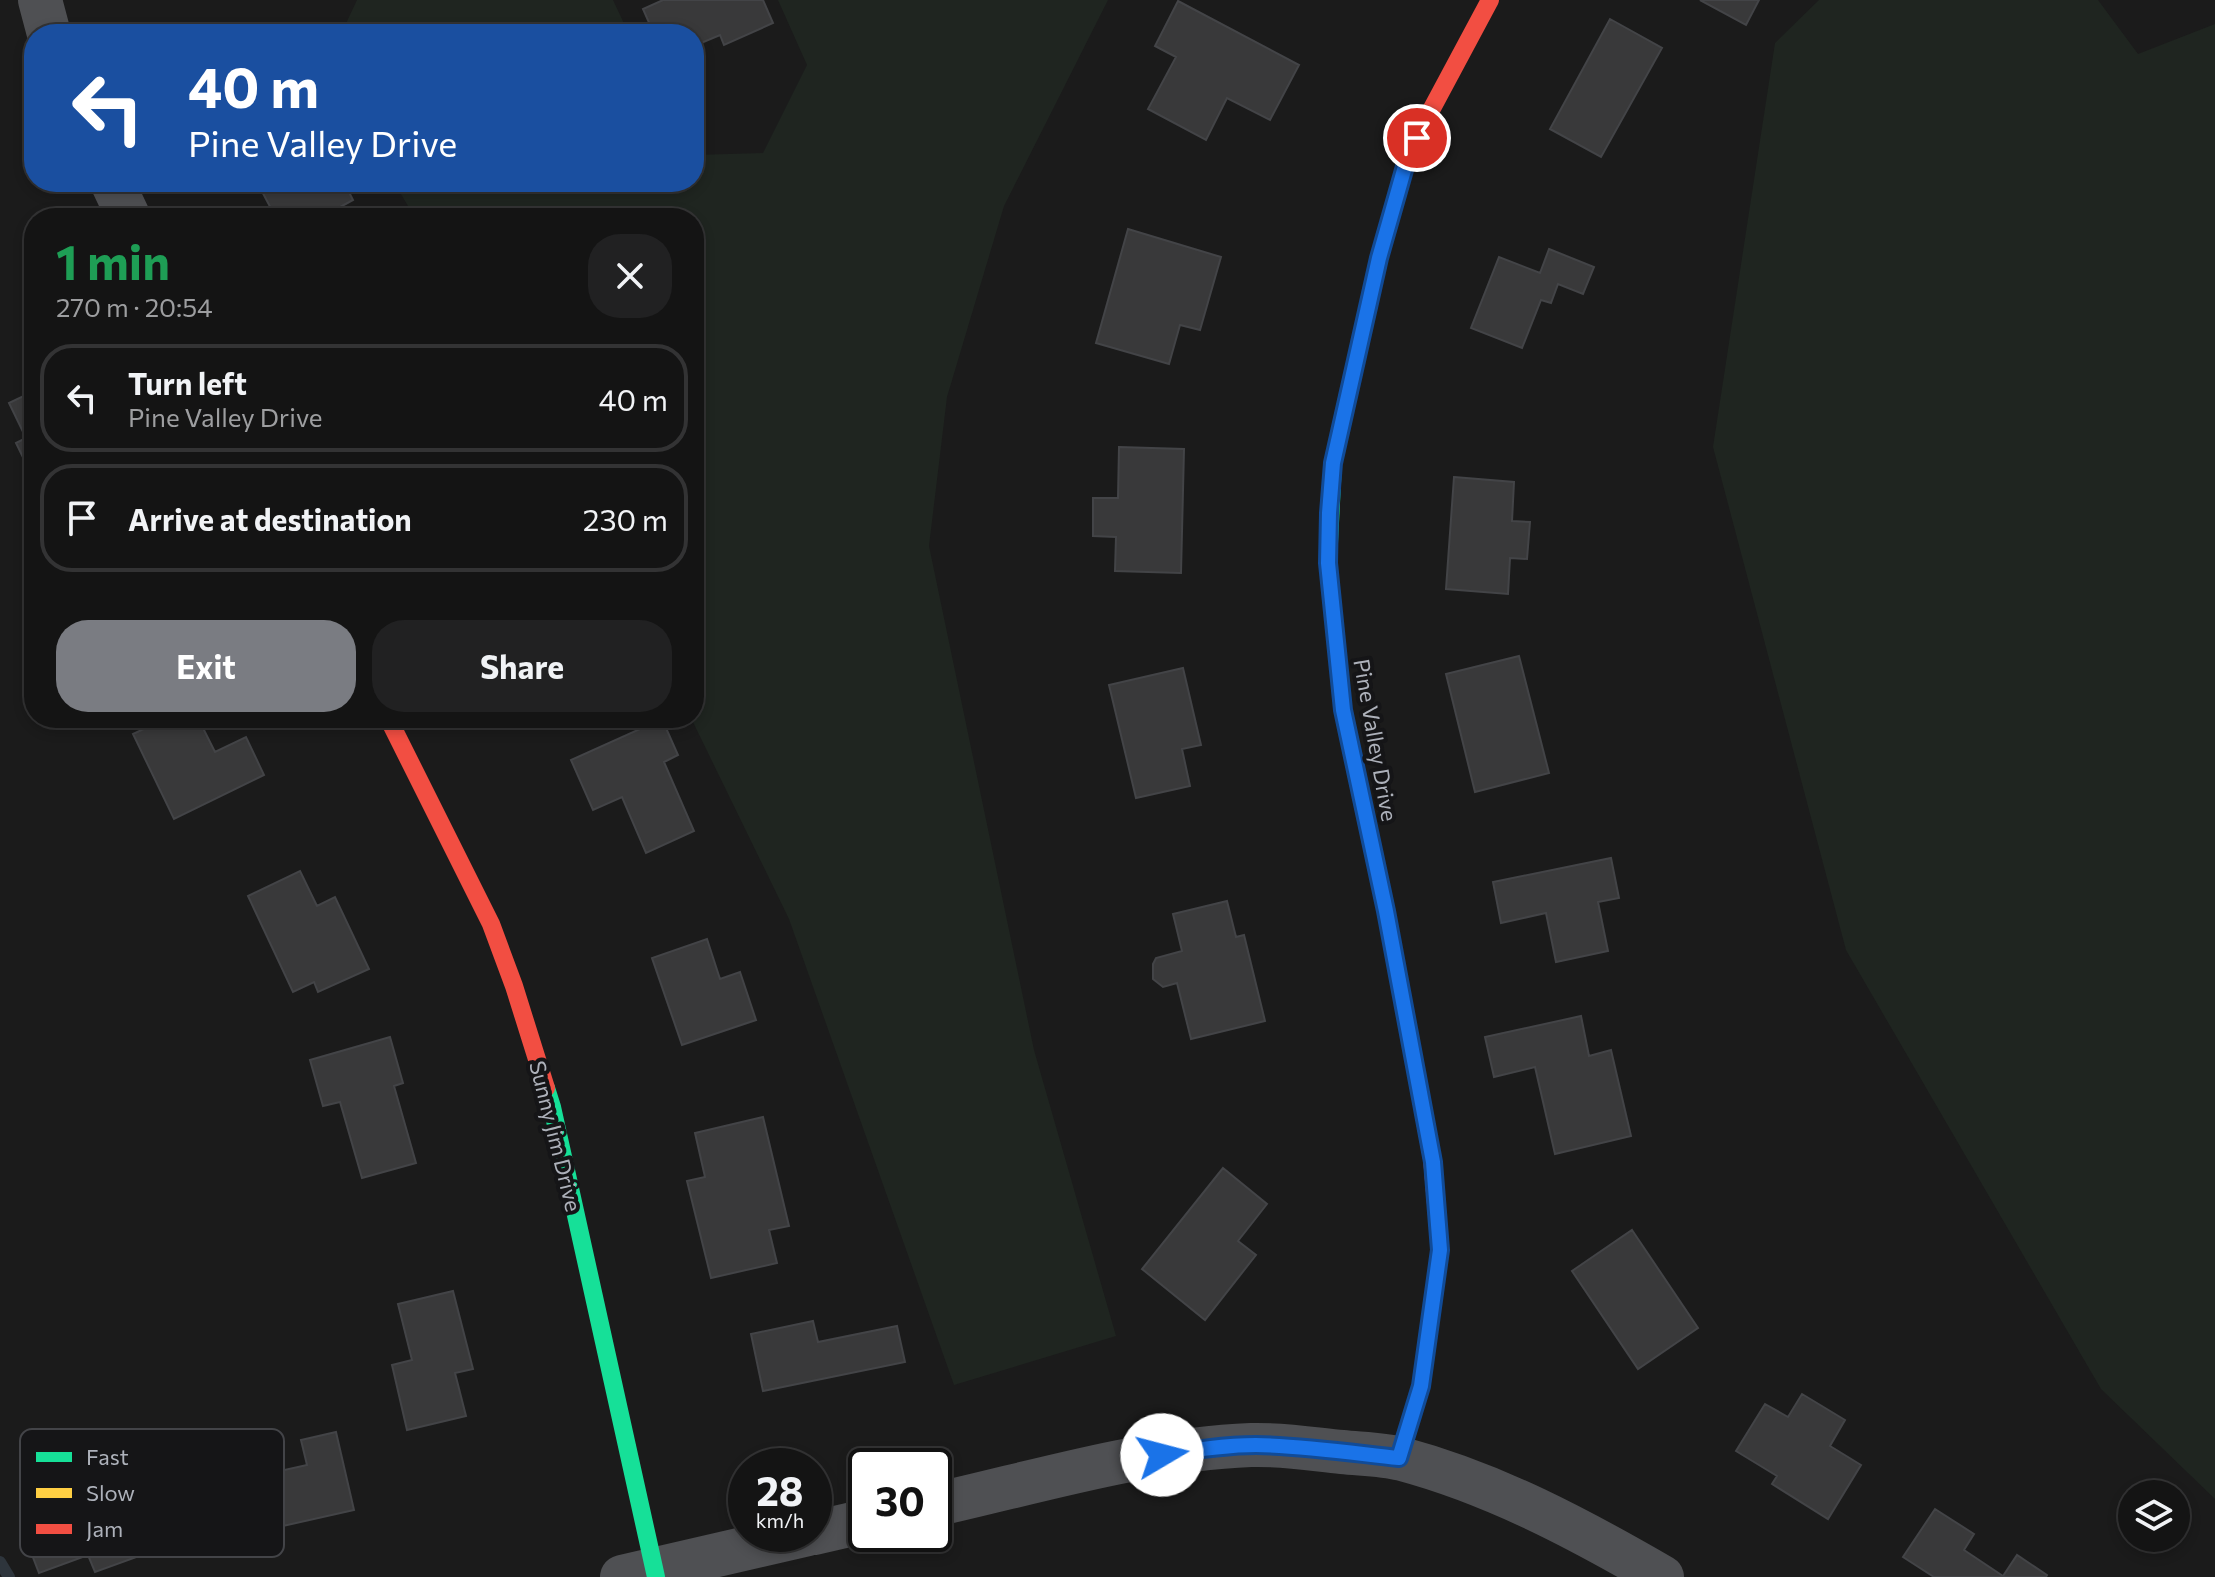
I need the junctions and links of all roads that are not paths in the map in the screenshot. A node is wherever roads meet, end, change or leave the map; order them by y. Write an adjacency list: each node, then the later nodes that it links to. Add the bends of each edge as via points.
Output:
1 (40, 0): 3 (street)
2 (1490, 0): 5 (street, Pine Valley Drive, via 1406,163 1336,448 1329,513 1328,563 1343,710 1433,1162 1440,1250 1421,1386)
3 (46, 24)
4 (393, 728): 8 (street, Sunny Jim Drive, via 491,924 552,1107)
5 (1399, 1458): 6 (street, via 1253,1445 1190,1450); 9 (street, via 1519,1501)
6 (952, 1501)
7 (734, 1552): 8 (street)
8 (644, 1574)
9 (1662, 1577)

